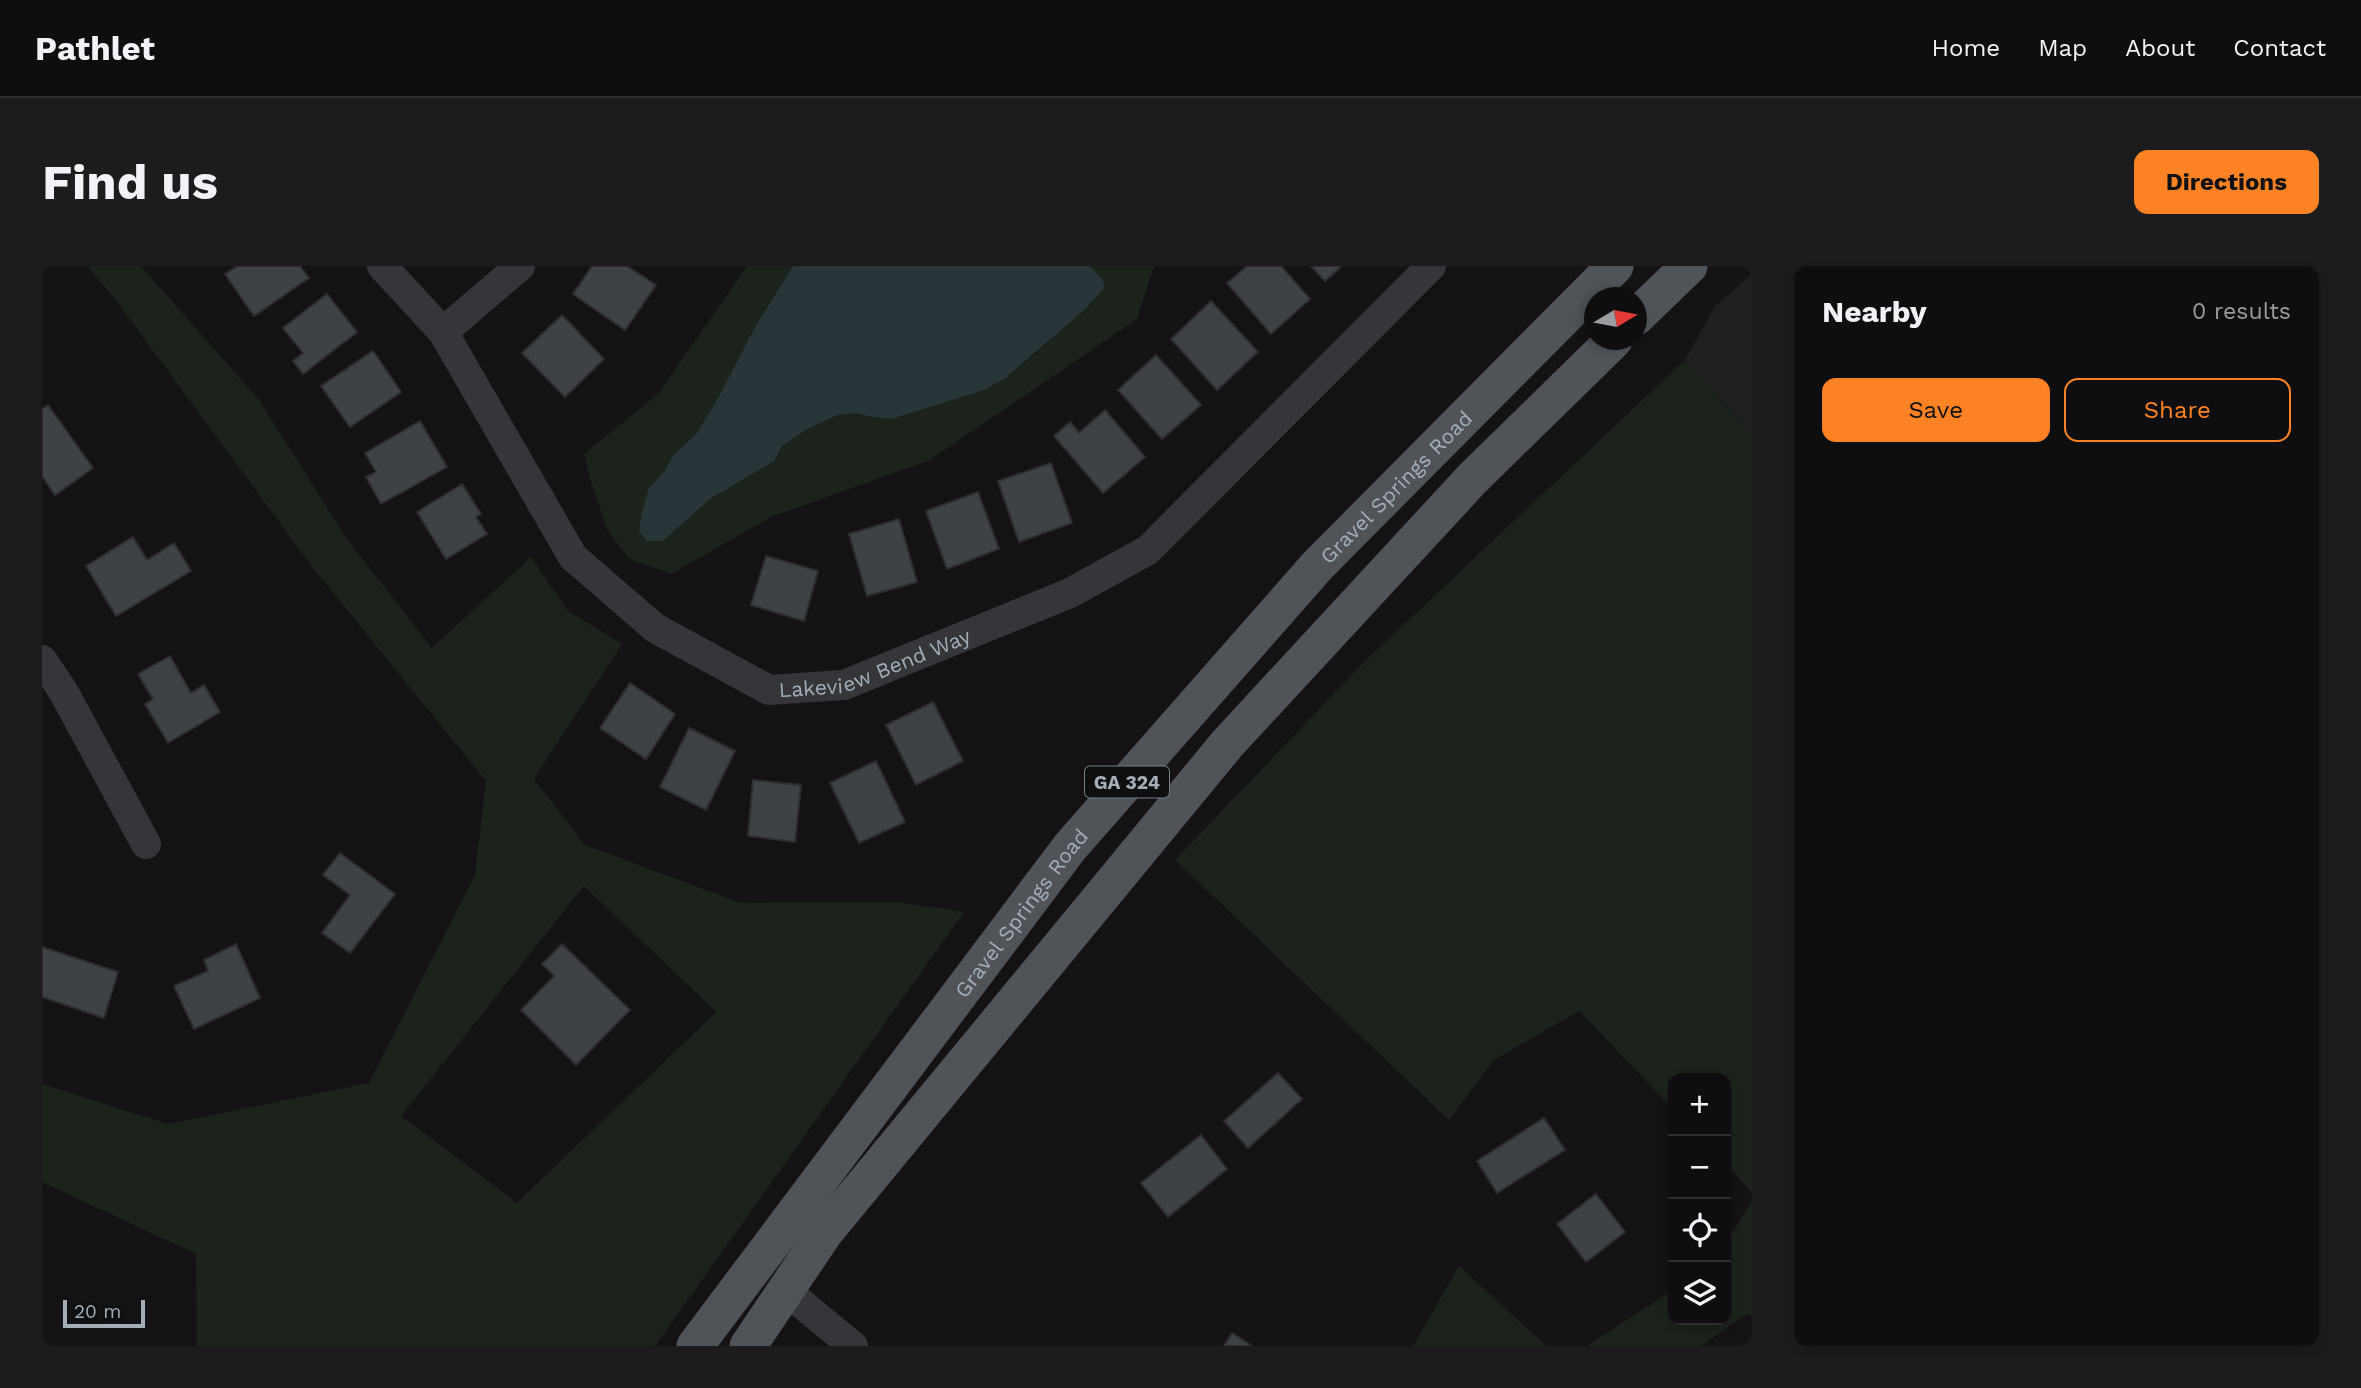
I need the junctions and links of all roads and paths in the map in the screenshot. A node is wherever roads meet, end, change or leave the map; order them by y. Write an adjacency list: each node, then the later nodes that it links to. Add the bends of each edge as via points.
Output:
1 (382, 266): 7 (street, Lakeview Bend Way)
2 (520, 266): 7 (street)
3 (1431, 266): 7 (street, Lakeview Bend Way, via 1148,550 1070,593 844,685 806,688 769,690 655,628 573,557)
4 (1615, 266): 12 (main road, Gravel Springs Road / GA 324, via 1317,566 1070,847)
5 (1689, 266): 6 (main road)
6 (1647, 306)
7 (443, 332)
8 (1604, 350): 11 (main road, GA 324, via 1472,479 1227,744 825,1232)
9 (42, 660): 10 (street)
10 (146, 844)
11 (785, 1290): 13 (main road, GA 324); 14 (street)
12 (695, 1346)
13 (748, 1346)
14 (853, 1346)

